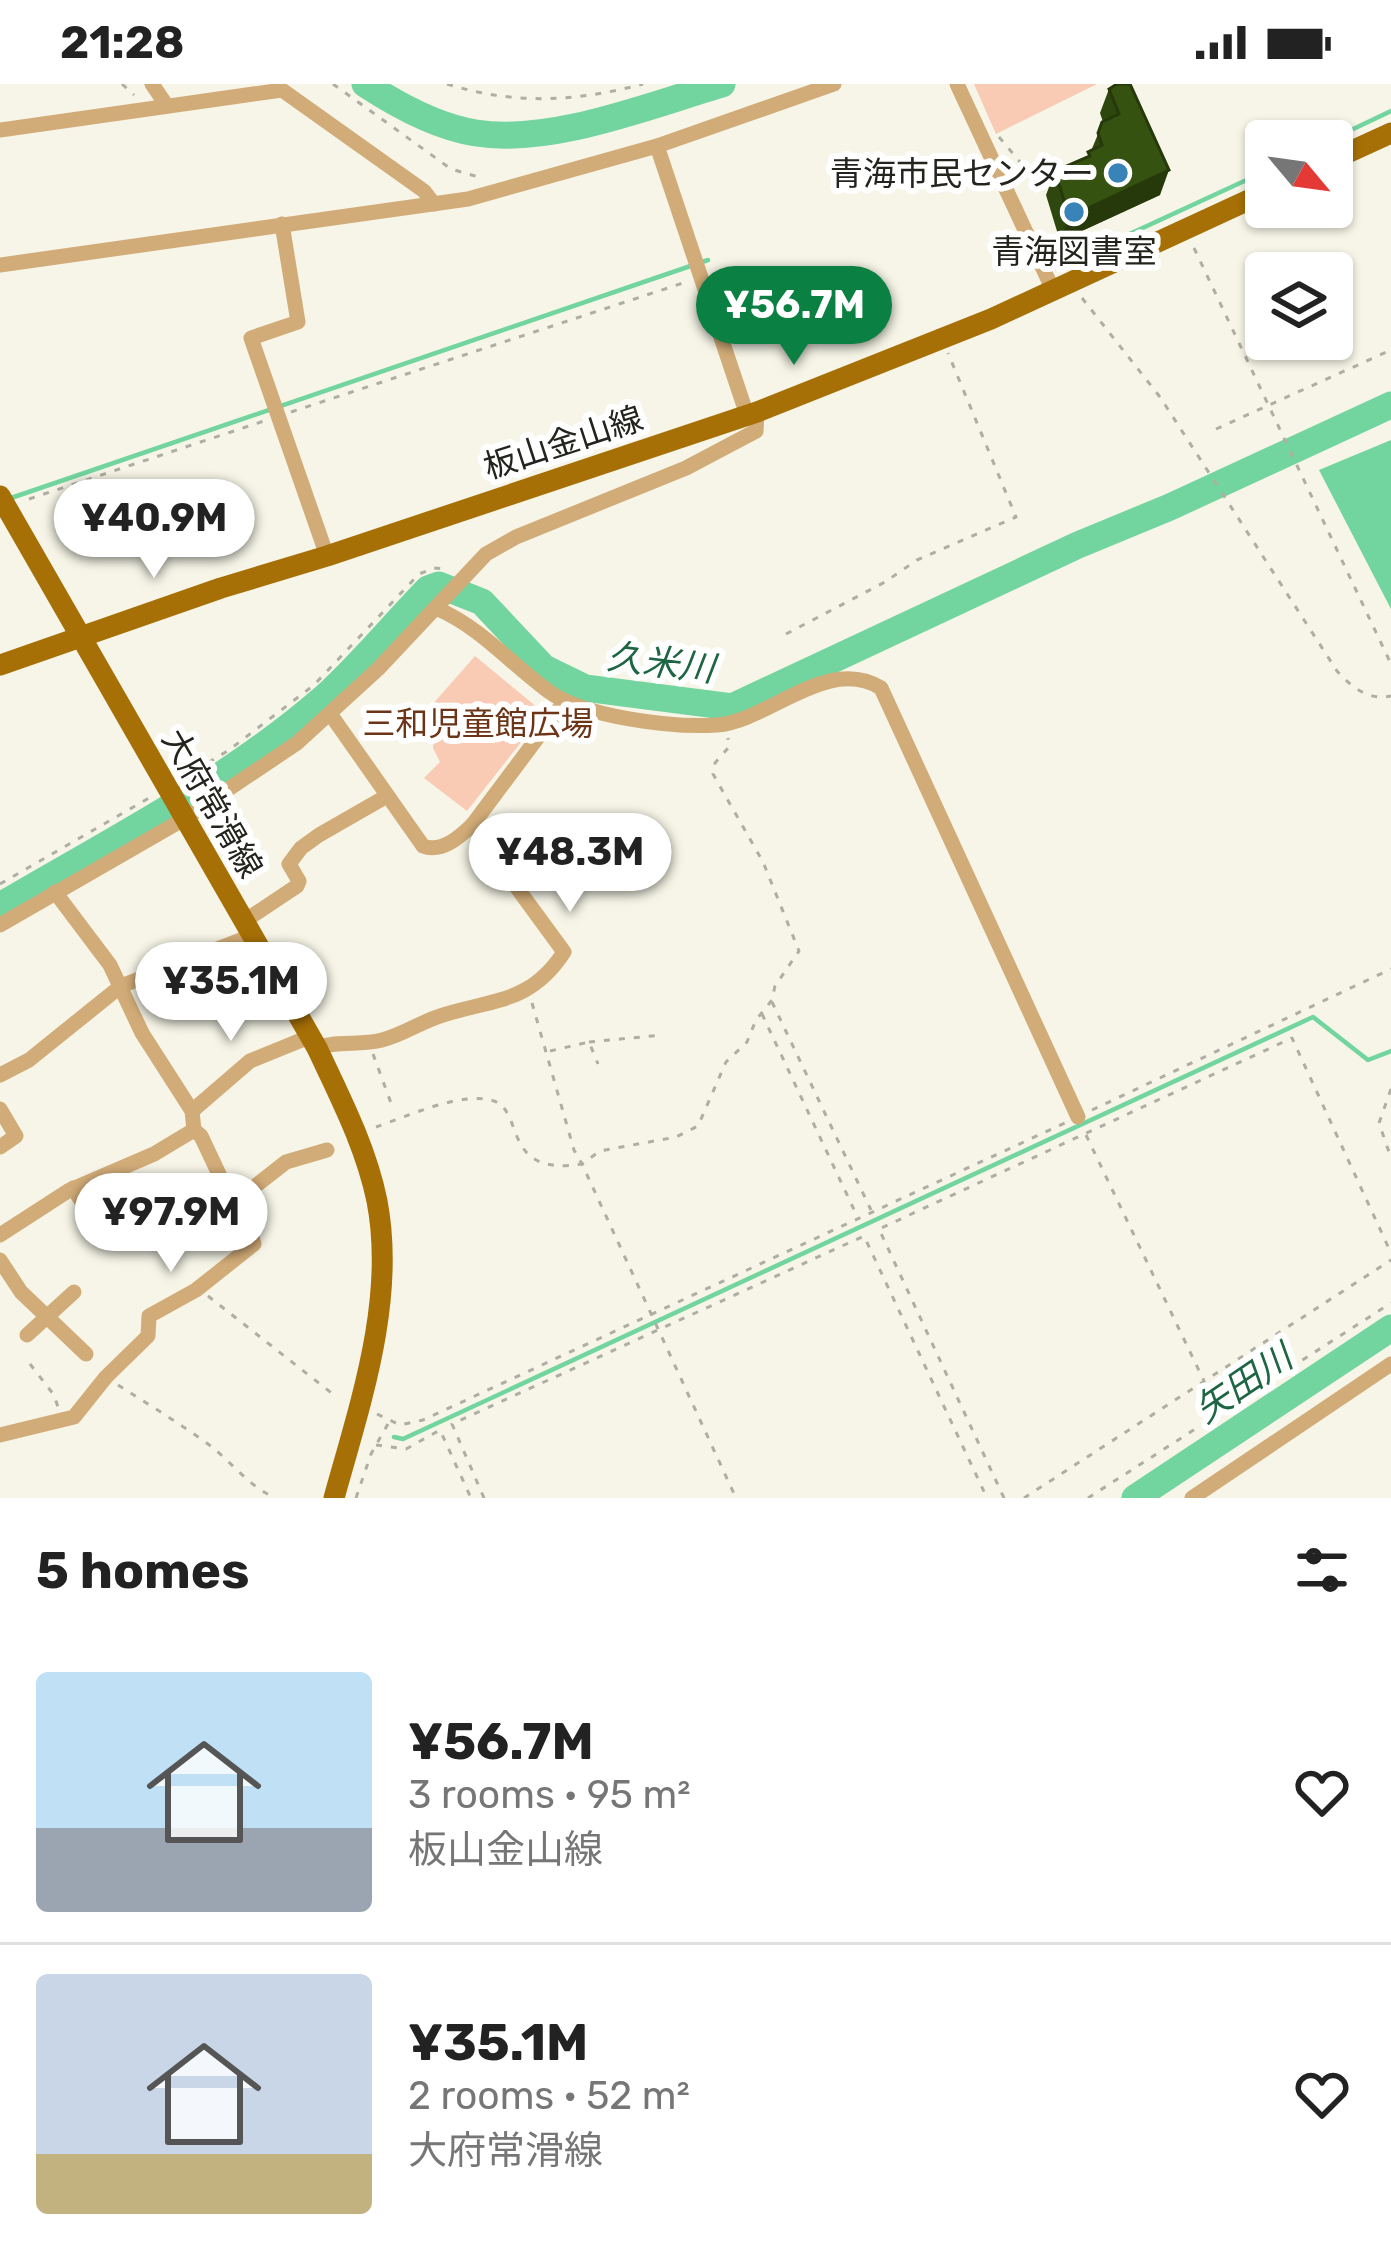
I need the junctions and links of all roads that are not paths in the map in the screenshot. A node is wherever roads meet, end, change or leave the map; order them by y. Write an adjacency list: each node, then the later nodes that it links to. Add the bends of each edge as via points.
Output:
1 (152, 84): 4 (street)
2 (835, 84): 7 (street)
3 (956, 84): 13 (street)
4 (167, 106): 5 (street); 10 (street, via 282,90)
5 (0, 130)
6 (1391, 133): 8 (main road)
7 (657, 146): 10 (street); 14 (street)
8 (1353, 150)
9 (1245, 201): 13 (main road, 板山金山線)
10 (434, 204): 11 (street)
11 (282, 224): 12 (street); 16 (street, via 298,322 251,338)
12 (0, 266)
13 (1063, 286): 14 (main road, 板山金山線)
14 (752, 414): 16 (main road, 板山金山線); 17 (street, via 756,430 727,448 486,554)
15 (0, 496): 18 (main road, 大府常滑線)
16 (327, 556): 18 (main road, 板山金山線)
17 (437, 609): 20 (street); 21 (street)
18 (80, 638): 19 (main road, 板山金山線); 23 (main road, 大府常滑線)
19 (0, 665)
20 (565, 701): 24 (street); 33 (street, via 675,724 723,724 817,687 862,679 881,688)
21 (331, 715): 22 (street); 23 (street)
22 (387, 796): 24 (street, via 428,849); 27 (street, via 301,848 289,864 297,886)
23 (184, 819): 25 (street); 27 (main road, 大府常滑線)
24 (473, 824): 29 (street, via 564,952 554,968 510,999 435,1011 409,1037)
25 (55, 892): 26 (street); 28 (street)
26 (1, 923)
27 (247, 929): 28 (street); 29 (main road, 大府常滑線)
28 (122, 986): 30 (street); 32 (street)
29 (312, 1042): 32 (street, via 250,1061); 48 (main road, 大府常滑線, via 359,1140 378,1203 376,1331)
30 (0, 1075)
31 (0, 1109): 35 (street, via 23,1133)
32 (192, 1111): 34 (street)
33 (1078, 1117)
34 (194, 1130): 37 (street); 38 (street, via 226,1189)
35 (0, 1147)
36 (327, 1150): 38 (street, via 286,1162)
37 (73, 1188): 39 (street); 40 (street)
38 (240, 1198): 47 (street, via 254,1244 149,1316 148,1336 74,1418)
39 (87, 1210)
40 (0, 1235)
41 (0, 1260): 43 (street)
42 (74, 1292): 43 (street)
43 (47, 1314): 44 (street); 45 (street)
44 (27, 1335)
45 (86, 1354)
46 (1391, 1364): 49 (street)
47 (0, 1435)
48 (334, 1498)
49 (1192, 1498)

